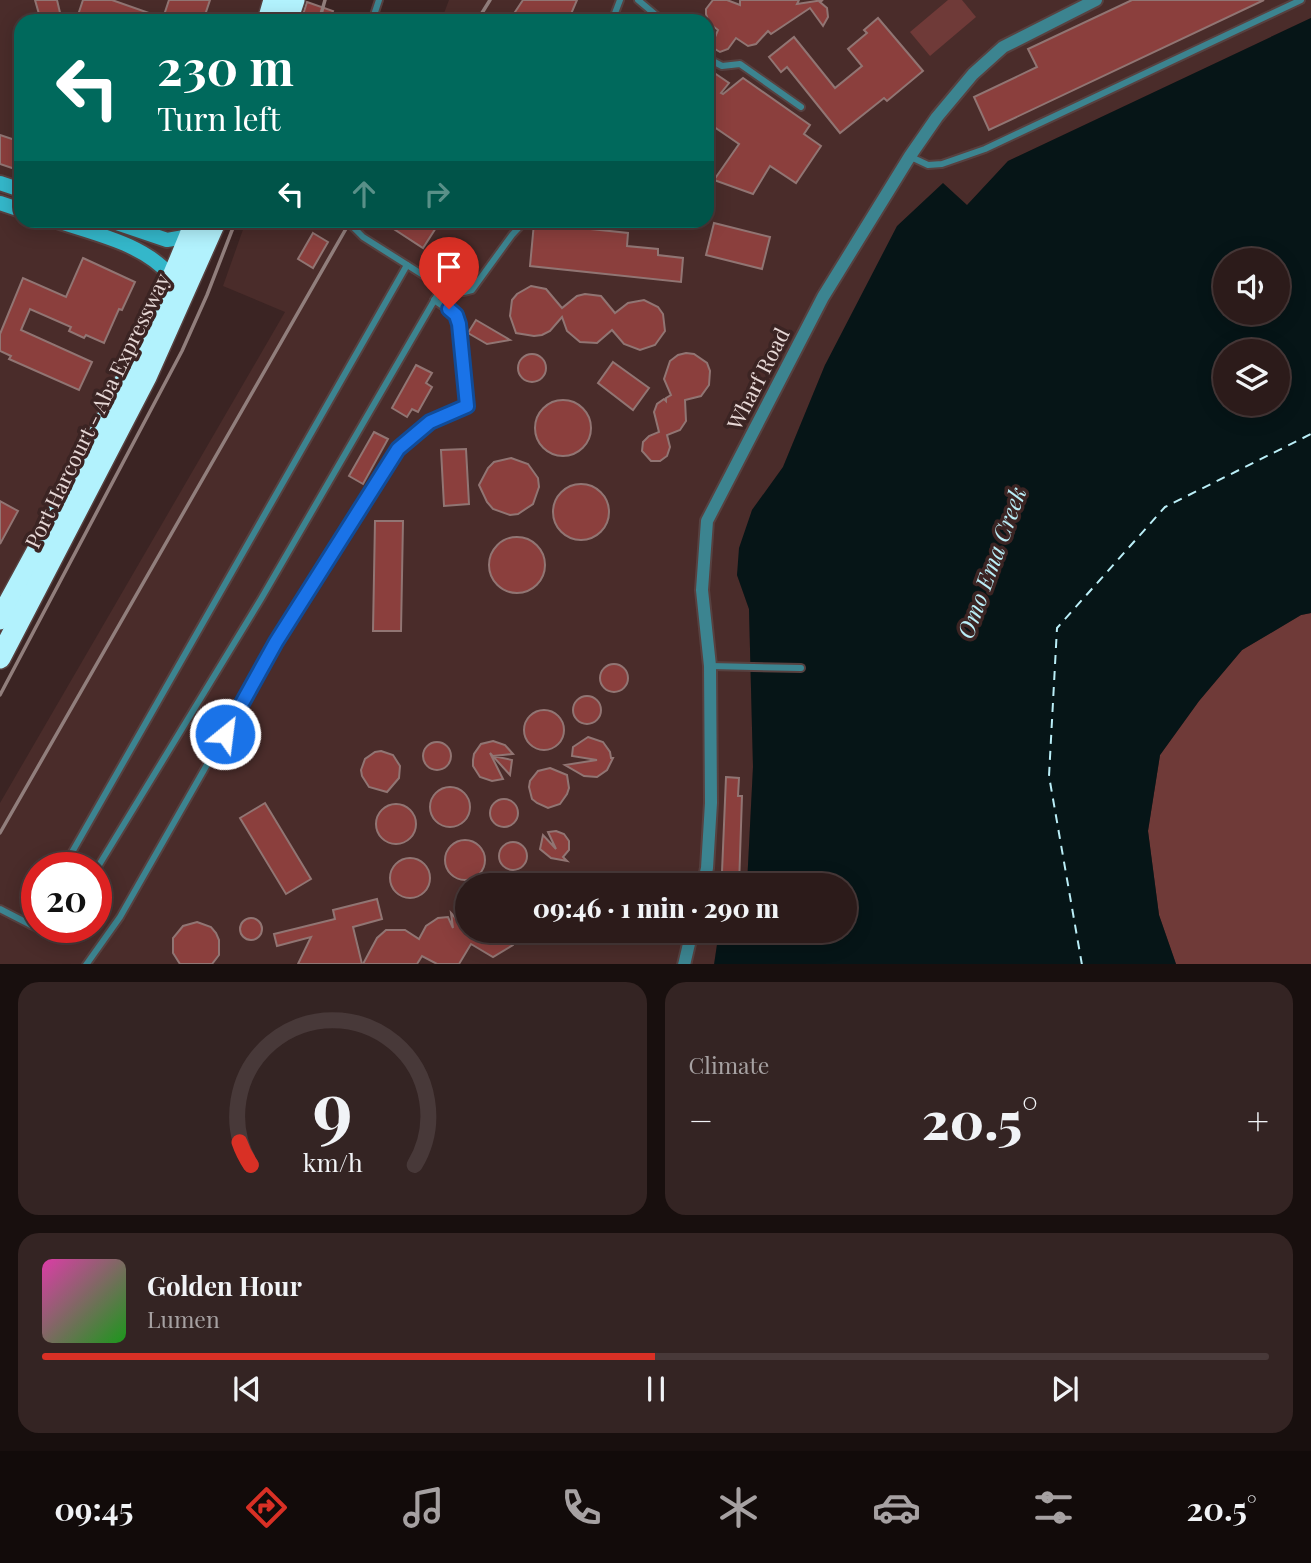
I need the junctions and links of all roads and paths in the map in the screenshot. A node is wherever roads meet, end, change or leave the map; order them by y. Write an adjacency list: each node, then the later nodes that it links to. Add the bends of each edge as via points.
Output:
1 (638, 0): 4 (lane)
2 (1096, 0): 7 (street, Wharf Road, via 1003,47 973,74)
3 (1301, 0): 7 (lane, via 959,160 928,165)
4 (655, 14)
5 (714, 62): 6 (lane, via 722,66 740,64)
6 (801, 107)
7 (909, 156): 20 (street, Wharf Road, via 823,297 707,521 702,590)
8 (76, 228): 15 (street, via 138,250)
9 (132, 228): 10 (street, via 167,240)
10 (193, 228): 15 (highway, Port Harcourt - Aba Expressway)
11 (212, 228): 19 (highway, Port Harcourt - Aba Expressway, via 146,377)
12 (354, 228): 14 (lane)
13 (519, 228): 16 (lane, via 472,290)
14 (408, 265): 16 (lane); 22 (lane)
15 (172, 276): 18 (highway, Port Harcourt - Aba Expressway, via 143,342)
16 (442, 286): 17 (lane)
17 (434, 300): 23 (lane); 28 (lane, via 456,315 467,406 430,422 398,449 276,642 120,917)
18 (0, 619)
19 (0, 658)
20 (710, 666): 21 (lane); 24 (street, Wharf Road, via 711,803)
21 (801, 668)
22 (73, 852)
23 (107, 852)
24 (706, 873)
25 (0, 909): 26 (lane)
26 (21, 920)
27 (689, 943): 29 (street)
28 (86, 964)
29 (684, 964)

